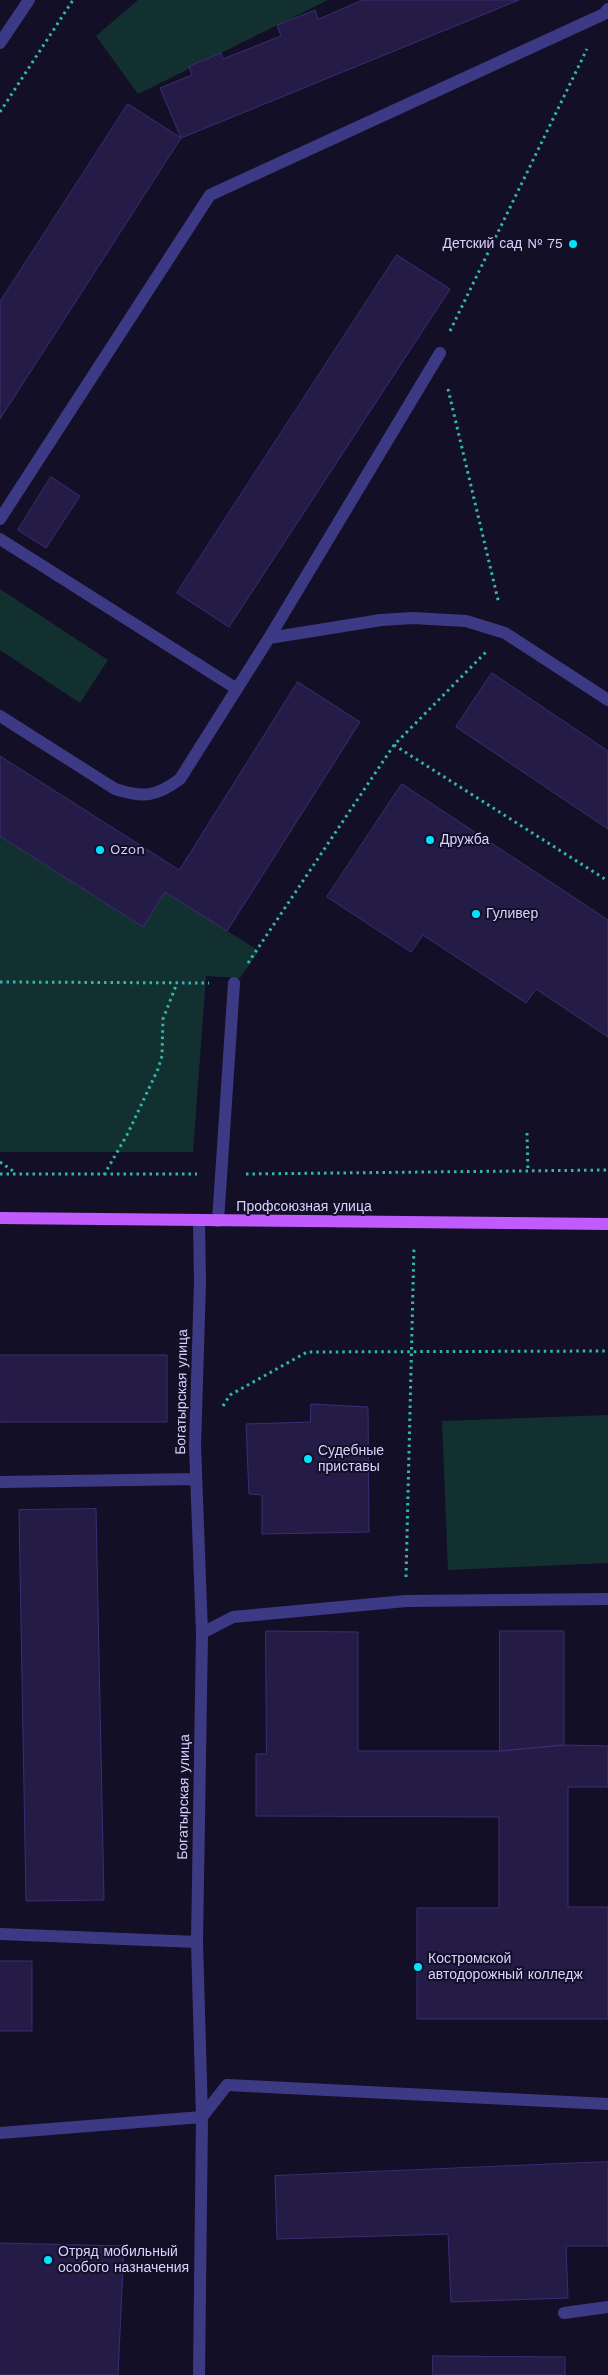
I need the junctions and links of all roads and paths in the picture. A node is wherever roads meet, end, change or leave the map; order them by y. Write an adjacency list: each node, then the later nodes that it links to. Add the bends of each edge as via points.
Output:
1 (29, 0): 4 (street)
2 (73, 0): 5 (path)
3 (606, 12): 6 (path); 7 (street, via 210,195)
4 (0, 43)
5 (0, 112)
6 (440, 353): 9 (path); 10 (street)
7 (0, 519)
8 (0, 539): 11 (street)
9 (505, 633): 10 (street, via 466,621 413,618 334,626); 12 (street); 14 (path)
10 (269, 638): 11 (street)
11 (236, 689): 13 (street, via 180,779 151,795 134,795 114,789)
12 (608, 700)
13 (0, 716)
14 (394, 745): 15 (path); 18 (path)
15 (608, 881)
16 (0, 982): 17 (path)
17 (178, 982): 18 (path); 26 (path, via 163,1019 163,1049 158,1069)
18 (234, 983): 25 (street)
19 (526, 1133): 22 (path)
20 (0, 1162): 24 (path)
21 (608, 1170): 22 (path)
22 (528, 1171): 25 (path)
23 (0, 1174): 24 (path)
24 (18, 1174): 26 (path)
25 (221, 1174): 26 (path); 29 (street)
26 (104, 1175)
27 (0, 1218): 28 (main road, Профсоюзная улица)
28 (199, 1220): 29 (main road, Профсоюзная улица); 35 (street, Богатырская улица)
29 (218, 1221): 30 (main road, Профсоюзная улица)
30 (415, 1222): 31 (main road, Профсоюзная улица); 32 (path)
31 (608, 1224)
32 (413, 1351): 33 (path); 34 (path, via 307,1352 230,1395); 38 (path)
33 (608, 1351)
34 (220, 1410)
35 (196, 1479): 36 (street); 39 (street, Богатырская улица)
36 (0, 1482)
37 (608, 1599): 38 (street)
38 (406, 1601): 39 (street, via 233,1617)
39 (202, 1633): 41 (street, Богатырская улица)
40 (0, 1934): 41 (street)
41 (197, 1942): 43 (street, Богатырская улица)
42 (608, 2104): 43 (street, via 227,2086)
43 (202, 2117): 44 (street); 47 (street, Богатырская улица)
44 (0, 2133)
45 (608, 2307): 46 (street)
46 (564, 2313)
47 (199, 2375)

